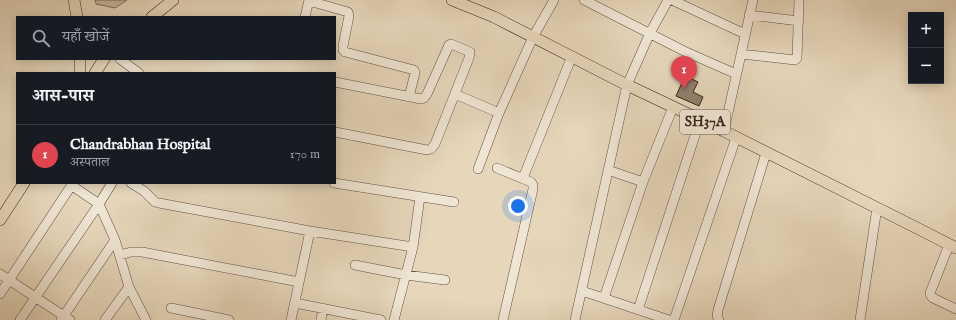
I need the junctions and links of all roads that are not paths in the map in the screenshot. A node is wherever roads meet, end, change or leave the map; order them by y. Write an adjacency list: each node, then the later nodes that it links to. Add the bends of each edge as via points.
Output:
1 (74, 0): 11 (main road)
2 (173, 0): 12 (main road)
3 (452, 0): 18 (main road, SH37A)
4 (554, 0): 18 (street)
5 (586, 0): 16 (street)
6 (668, 0): 16 (street)
7 (672, 0): 17 (street)
8 (752, 0): 14 (street)
9 (799, 0): 15 (street)
10 (309, 1): 13 (street); 19 (street, via 348,12 349,16)
11 (76, 16)
12 (153, 16)
13 (305, 16)
14 (749, 16): 15 (street); 17 (street)
15 (799, 21): 20 (street, via 795,60)
16 (650, 33): 28 (street); 30 (street)
17 (746, 34): 20 (street)
18 (533, 36): 21 (main road, SH37A); 34 (street)
19 (339, 45): 32 (street, via 345,52 414,70)
20 (741, 54): 28 (street)
21 (572, 56): 30 (main road, SH37A); 43 (street)
22 (80, 60): 25 (main road)
23 (103, 60): 26 (main road)
24 (121, 60): 27 (street)
25 (80, 72)
26 (96, 72)
27 (138, 72)
28 (736, 74): 37 (street)
29 (336, 82): 32 (street)
30 (627, 85): 33 (main road, SH37A); 42 (street)
31 (455, 94): 32 (street, via 470,52 451,44 447,47 424,98); 34 (street); 36 (street, via 431,149)
32 (409, 97)
33 (673, 107): 35 (main road, SH37A); 45 (street)
34 (499, 113): 41 (street)
35 (700, 120): 37 (main road, SH37A); 77 (street)
36 (336, 132)
37 (724, 132): 38 (main road, SH37A)
38 (736, 138): 39 (main road, SH37A); 91 (street)
39 (766, 153): 55 (main road, SH37A); 92 (street, via 718,310)
40 (497, 168): 43 (street)
41 (478, 169)
42 (608, 170): 45 (street); 69 (street)
43 (523, 178): 88 (street, via 531,182 534,189)
44 (16, 182): 54 (main road)
45 (643, 182): 72 (street)
46 (336, 183): 51 (street)
47 (23, 184): 56 (main road)
48 (72, 184): 53 (street); 65 (street)
49 (111, 184): 53 (street)
50 (133, 184): 57 (street, via 155,202)
51 (420, 197): 52 (street); 59 (street)
52 (454, 202)
53 (99, 204): 58 (street); 71 (street)
54 (0, 206)
55 (877, 208): 60 (main road, SH37A); 93 (street)
56 (0, 220)
57 (310, 232): 59 (street); 67 (street)
58 (115, 240): 61 (street); 79 (street)
59 (413, 247): 64 (street)
60 (953, 247): 76 (street, via 930,296)
61 (120, 255): 67 (street, via 142,252); 68 (street)
62 (355, 265): 64 (street)
63 (0, 274): 65 (street)
64 (406, 275): 66 (street); 87 (street)
65 (9, 280): 70 (street); 71 (street)
66 (445, 280)
67 (299, 282): 73 (street)
68 (129, 287): 81 (street); 82 (street)
69 (582, 291): 72 (street); 89 (street)
70 (0, 294)
71 (35, 298): 79 (street); 80 (street)
72 (604, 298): 77 (street)
73 (294, 302): 75 (street); 84 (street)
74 (171, 308): 83 (street)
75 (323, 308): 78 (street); 85 (street)
76 (956, 309)
77 (638, 310): 90 (street)
78 (352, 317): 86 (street)
79 (65, 319)
80 (20, 320)
81 (105, 320)
82 (146, 320)
83 (229, 320)
84 (291, 320)
85 (321, 320)
86 (381, 320)
87 (394, 320)
88 (503, 320)
89 (575, 320)
90 (669, 320)
91 (674, 320)
92 (719, 320)
93 (860, 320)

